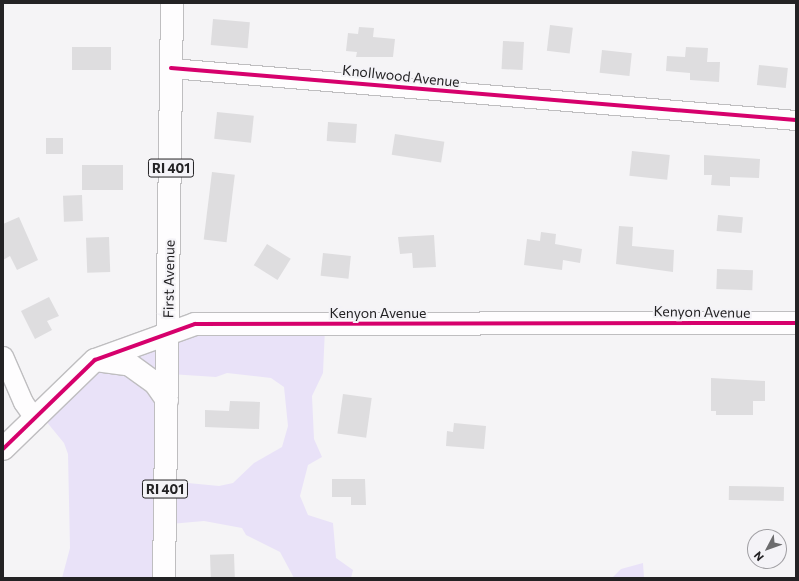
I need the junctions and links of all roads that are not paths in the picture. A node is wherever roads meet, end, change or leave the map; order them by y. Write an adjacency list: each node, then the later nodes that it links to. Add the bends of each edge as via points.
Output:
1 (172, 3): 2 (street, First Avenue / RI 401)
2 (171, 68): 3 (street, Knollwood Avenue); 5 (street, First Avenue / RI 401)
3 (796, 120)
4 (796, 323): 5 (street, Kenyon Avenue, via 214,324)
5 (168, 332): 7 (street, Kenyon Avenue); 8 (street, First Avenue / RI 401)
6 (3, 356): 9 (street, via 23,402)
7 (95, 360): 8 (street, via 130,365 155,383); 9 (street, Kenyon Avenue)
8 (167, 400): 11 (street, First Avenue / RI 401)
9 (35, 419): 10 (street, Kenyon Avenue)
10 (3, 449)
11 (164, 578)

